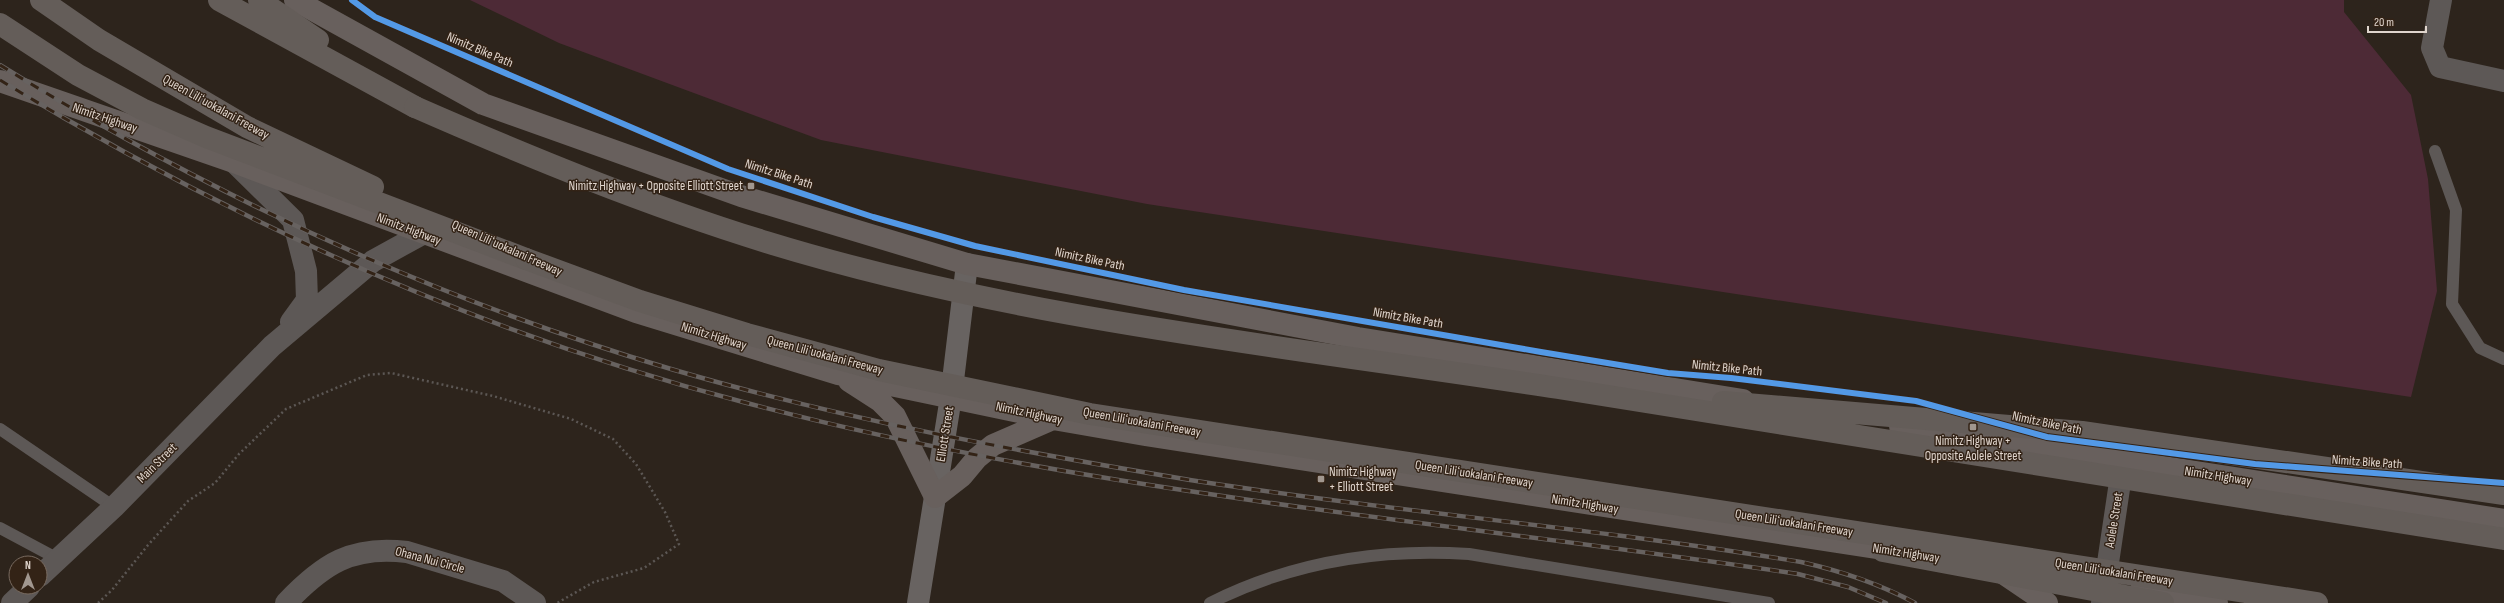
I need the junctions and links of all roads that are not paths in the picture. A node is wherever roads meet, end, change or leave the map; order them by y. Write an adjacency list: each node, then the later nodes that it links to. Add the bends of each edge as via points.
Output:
1 (41, 0): 13 (highway, Queen Liliʻuokalani Freeway, via 99,40 247,127)
2 (219, 0): 9 (highway)
3 (260, 0): 9 (highway)
4 (296, 0): 14 (main road, Nimitz Highway, via 483,104 741,196)
5 (2441, 0): 7 (street, via 2432,48 2440,67)
6 (0, 24): 13 (highway, via 78,75 142,109 206,137)
7 (2504, 81)
8 (0, 82): 11 (main road, Nimitz Highway)
9 (415, 106): 18 (highway, bridge, via 526,155 649,201 766,242 889,275 1005,302 1133,325)
10 (2435, 151): 16 (lane, via 2456,210 2452,304 2480,348)
11 (234, 162): 12 (main road, Nimitz Highway); 15 (street, Main Street, via 293,220 306,271 307,300)
12 (422, 234): 15 (street, Main Street, via 373,261); 17 (main road, Nimitz Highway, via 636,312)
13 (526, 259): 23 (highway, Queen Liliʻuokalani Freeway, bridge, via 683,314 879,370 1090,414)
14 (967, 264): 19 (street, Elliott Street); 22 (main road, Nimitz Highway, via 1358,338)
15 (272, 346): 26 (street, Main Street)
16 (2504, 359)
17 (838, 374): 19 (main road, Nimitz Highway); 25 (main road, via 880,401 895,416)
18 (1560, 389): 24 (highway, bridge, via 2082,432); 29 (highway, bridge)
19 (951, 397): 20 (main road, Nimitz Highway); 25 (street, Elliott Street)
20 (1053, 419): 25 (main road, via 992,444 962,476); 31 (main road, Nimitz Highway, via 1430,481)
21 (0, 429): 26 (lane)
22 (2123, 462): 27 (main road, Nimitz Highway); 33 (street, Aolele Street)
23 (1456, 471): 42 (highway, bridge); 44 (highway, Queen Liliʻuokalani Freeway, bridge)
24 (2504, 494)
25 (935, 497): 38 (street, Elliott Street)
26 (114, 507): 30 (street, Main Street)
27 (2504, 520)
28 (0, 528): 30 (lane)
29 (2504, 539)
30 (58, 559): 32 (street, Main Street)
31 (1992, 566): 33 (main road, Nimitz Highway); 41 (main road)
32 (48, 568)
33 (2103, 593): 43 (main road, Nimitz Highway)
34 (20, 595): 35 (street)
35 (12, 603)
36 (286, 603): 37 (street, Ohana Nui Circle, via 316,573 330,564 359,553 391,550 407,552 503,581)
37 (535, 603)
38 (918, 603)
39 (1210, 603): 40 (lane, via 1269,578 1326,563 1393,553 1432,552 1469,554)
40 (1769, 603)
41 (2046, 603)
42 (2164, 603)
43 (2215, 603)
44 (2317, 603)

